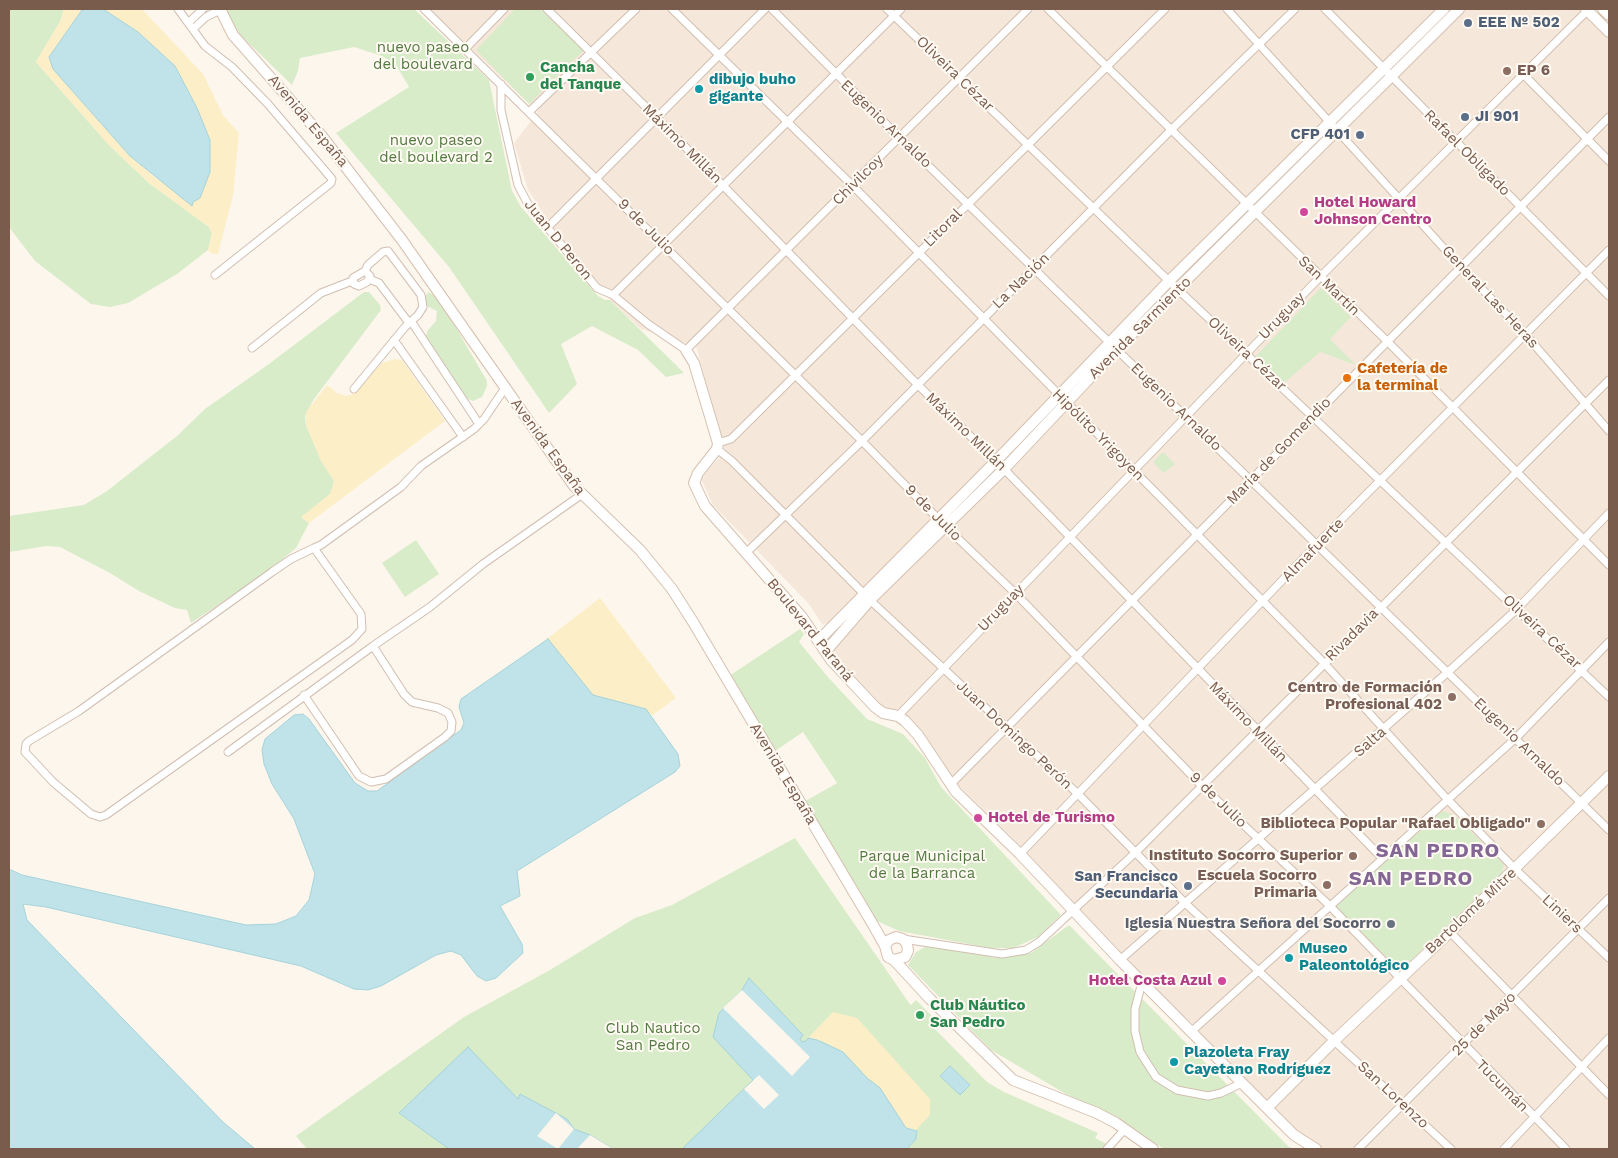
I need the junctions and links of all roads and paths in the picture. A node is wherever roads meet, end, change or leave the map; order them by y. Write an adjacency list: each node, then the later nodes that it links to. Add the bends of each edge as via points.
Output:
1 (178, 9): 25 (street)
2 (203, 9): 25 (street)
3 (220, 9): 26 (street); 89 (main road, Avenida España, via 233,35 359,182 433,282)
4 (424, 9): 29 (street, 9 de Julio)
5 (504, 9): 29 (street)
6 (547, 9): 30 (street, Máximo Millán)
7 (636, 9): 30 (street)
8 (672, 9): 31 (street, Hipólito Yrigoyen)
9 (765, 9): 31 (street)
10 (772, 9): 34 (street, Eugenio Arnaldo)
11 (887, 9): 24 (street, Oliveira Cézar)
12 (901, 9): 24 (street)
13 (1028, 9): 37 (street, Chivilcoy)
14 (1048, 9): 32 (street, San Martín)
15 (1165, 9): 32 (street, Litoral)
16 (1227, 9): 28 (street, General Las Heras)
17 (1295, 9): 28 (street, La Nación)
18 (1325, 9): 33 (street, Rafael Obligado)
19 (1444, 9): 33 (main road, Avenida Sarmiento)
20 (1459, 9): 36 (main road, Avenida Sarmiento)
21 (1588, 9): 27 (main road); 35 (street, Uruguay)
22 (1604, 9): 23 (main road)
23 (1609, 15)
24 (894, 16): 34 (street); 37 (street, Oliveira Cézar)
25 (188, 23): 26 (street)
26 (193, 29): 67 (street, via 204,46 232,67 268,104 332,178 331,183)
27 (1609, 32)
28 (1259, 43): 43 (street, General Las Heras); 44 (street, La Nación)
29 (466, 48): 38 (street, 9 de Julio)
30 (590, 53): 39 (street); 40 (street, Máximo Millán)
31 (718, 55): 40 (street); 42 (street, Hipólito Yrigoyen)
32 (1107, 66): 44 (street, San Martín); 48 (street, Litoral)
33 (1383, 69): 36 (street, Rafael Obligado); 43 (main road, Avenida Sarmiento)
34 (835, 74): 42 (street); 45 (street, Eugenio Arnaldo)
35 (1523, 74): 46 (street); 47 (street, Uruguay)
36 (1391, 76): 43 (main road, Avenida Sarmiento); 47 (street, Rafael Obligado)
37 (959, 78): 45 (street, Chivilcoy); 48 (street, Oliveira Cézar)
38 (501, 84): 39 (street, 9 de Julio); 58 (street, Juan D Peron, via 501,110 518,185 528,204)
39 (530, 111): 50 (street, 9 de Julio)
40 (656, 117): 50 (street); 52 (street, Máximo Millán)
41 (1609, 117): 46 (street, María de Gomendio)
42 (787, 122): 51 (street, Hipólito Yrigoyen); 52 (street)
43 (1333, 125): 53 (street, General Las Heras); 57 (main road, Avenida Sarmiento)
44 (1172, 129): 56 (street, La Nación); 57 (street, San Martín)
45 (900, 138): 51 (street, Chivilcoy); 54 (street, Eugenio Arnaldo)
46 (1588, 139): 49 (street); 55 (street, María de Gomendio)
47 (1455, 141): 53 (street, Uruguay); 55 (street, Rafael Obligado)
48 (1028, 144): 54 (street, Litoral); 56 (street, Oliveira Cézar)
49 (1609, 161)
50 (596, 177): 58 (street); 59 (street, 9 de Julio)
51 (852, 185): 61 (street, Chivilcoy); 62 (street, Hipólito Yrigoyen)
52 (723, 186): 59 (street); 61 (street, Máximo Millán)
53 (1399, 197): 63 (street, General Las Heras); 68 (street, Uruguay)
54 (968, 204): 62 (street, Litoral); 64 (street, Eugenio Arnaldo)
55 (1520, 207): 63 (street, María de Gomendio); 66 (street, Rafael Obligado)
56 (1093, 208): 64 (street, La Nación); 71 (street, Oliveira Cézar)
57 (1250, 208): 68 (street, San Martín); 71 (main road, Avenida Sarmiento); 72 (main road, Avenida Sarmiento)
58 (548, 227): 73 (street, Juan D Peron, via 597,288)
59 (663, 245): 73 (street); 75 (street, 9 de Julio)
60 (1609, 250): 66 (street, Almafuerte)
61 (787, 251): 75 (street, Chivilcoy); 77 (street, Máximo Millán)
62 (918, 253): 76 (street, Hipólito Yrigoyen); 77 (street, Litoral)
63 (1460, 266): 79 (street, General Las Heras); 81 (street, María de Gomendio)
64 (1034, 269): 76 (street, La Nación); 82 (street, Eugenio Arnaldo)
65 (365, 271): 69 (street); 70 (street); 78 (street, via 383,252 392,254 423,301 421,311)
66 (1586, 273): 74 (street, Rafael Obligado); 79 (street, Almafuerte)
67 (215, 275)
68 (1320, 277): 81 (street, San Martín); 85 (street, Uruguay)
69 (369, 279): 70 (street, via 359,286); 78 (street, via 379,283)
70 (352, 281): 83 (street, via 321,293)
71 (1169, 281): 72 (street, Oliveira Cézar); 82 (main road, Avenida Sarmiento)
72 (1178, 289): 82 (main road, Avenida Sarmiento); 85 (street, Oliveira Cézar)
73 (613, 295): 84 (street, Juan D Peron)
74 (1609, 296)
75 (726, 309): 84 (street, Chivilcoy); 86 (street, 9 de Julio)
76 (983, 318): 88 (street, La Nación); 91 (street, Hipólito Yrigoyen)
77 (854, 320): 86 (street, Litoral); 88 (street, Máximo Millán)
78 (410, 322): 80 (street); 96 (street)
79 (1525, 334): 92 (street, General Las Heras); 93 (street, Almafuerte)
80 (394, 340): 90 (street); 98 (street)
81 (1387, 342): 93 (street, San Martín); 94 (street, María de Gomendio)
82 (1113, 346): 91 (main road, Avenida Sarmiento); 95 (street, Eugenio Arnaldo)
83 (252, 348)
84 (686, 350): 100 (main road, via 694,363)
85 (1246, 352): 94 (street, Oliveira Cézar); 95 (street, Uruguay)
86 (794, 374): 99 (street, 9 de Julio); 100 (street, Litoral, via 732,439)
87 (1609, 380): 92 (street, Rivadavia)
88 (917, 384): 99 (street, La Nación); 101 (street, Máximo Millán)
89 (505, 388): 96 (street); 107 (main road, Avenida España)
90 (354, 389)
91 (1062, 400): 101 (main road, Avenida Sarmiento); 102 (main road, Avenida Sarmiento); 103 (street, Hipólito Yrigoyen)
92 (1585, 404): 97 (street, General Las Heras); 104 (street, Rivadavia)
93 (1452, 408): 104 (street, San Martín); 106 (street, Almafuerte)
94 (1312, 416): 105 (street, María de Gomendio); 106 (street, Oliveira Cézar)
95 (1186, 417): 103 (street, Uruguay); 105 (street, Eugenio Arnaldo)
96 (479, 424): 98 (street)
97 (1609, 431)
98 (463, 437): 117 (street, via 421,466 401,487)
99 (862, 441): 109 (street, La Nación); 110 (street, 9 de Julio)
100 (718, 446): 109 (street, Juan Domingo Perón); 118 (main road, Boulevard Paraná, via 696,477 695,490)
101 (996, 461): 102 (street, Máximo Millán); 110 (main road, Avenida Sarmiento)
102 (1004, 469): 111 (main road, Avenida Sarmiento); 113 (street, Máximo Millán)
103 (1134, 471): 112 (street, Hipólito Yrigoyen); 113 (street, Uruguay)
104 (1518, 472): 114 (street, San Martín); 115 (street, Rivadavia)
105 (1251, 480): 112 (street, María de Gomendio); 116 (street, Eugenio Arnaldo)
106 (1381, 481): 115 (street, Oliveira Cézar); 116 (street, Almafuerte)
107 (581, 495): 128 (street, via 483,564 430,608); 164 (main road, Avenida España, via 640,550 672,589 872,923)
108 (1609, 514): 114 (street, Salta)
109 (786, 515): 118 (street, La Nación); 121 (street, Juan Domingo Perón)
110 (938, 518): 111 (street, 9 de Julio); 121 (main road, Avenida Sarmiento)
111 (946, 527): 120 (street, 9 de Julio); 121 (main road, Avenida Sarmiento)
112 (1197, 536): 122 (street, María de Gomendio); 123 (street, Hipólito Yrigoyen)
113 (1070, 537): 120 (street, Uruguay); 122 (street, Máximo Millán)
114 (1585, 539): 119 (street, San Martín); 125 (street, Salta)
115 (1445, 542): 124 (street, Rivadavia); 125 (street, Oliveira Cézar)
116 (1317, 544): 123 (street, Almafuerte); 124 (street, Eugenio Arnaldo)
117 (314, 548): 117 (street, via 272,572 80,711 29,741 25,752 53,782 91,814 106,815 352,640 362,629 361,614)
118 (746, 553): 126 (main road, Boulevard Paraná)
119 (1609, 564)
120 (1015, 593): 130 (street, 9 de Julio); 132 (street, Uruguay)
121 (867, 597): 126 (main road, Avenida Sarmiento); 129 (main road, Avenida Sarmiento); 132 (street, Juan Domingo Perón)
122 (1133, 601): 130 (street, María de Gomendio); 133 (street, Máximo Millán)
123 (1262, 602): 131 (street, Hipólito Yrigoyen); 133 (street, Almafuerte)
124 (1381, 607): 131 (street, Rivadavia); 135 (street, Eugenio Arnaldo)
125 (1517, 609): 134 (street, Oliveira Cézar); 135 (street, Salta)
126 (819, 640): 129 (main road, Boulevard Paraná)
127 (1609, 642): 134 (street)
128 (373, 646): 136 (street); 136 (street, via 412,702 438,708 448,714 452,722 451,731 445,737 386,779 371,782 359,776)
129 (826, 651): 138 (main road, Boulevard Paraná, via 875,707 883,713)
130 (1078, 656): 139 (street, 9 de Julio); 140 (street, María de Gomendio)
131 (1324, 663): 141 (street, Hipólito Yrigoyen); 142 (street, Rivadavia)
132 (943, 668): 138 (street, Uruguay); 140 (street, Juan Domingo Perón)
133 (1197, 669): 139 (street, Almafuerte); 142 (street, Máximo Millán)
134 (1582, 670): 137 (street, Oliveira Cézar); 143 (street)
135 (1448, 672): 141 (street, Salta); 143 (street, Eugenio Arnaldo)
136 (304, 696): 144 (street)
137 (1609, 697)
138 (898, 716): 146 (main road, Boulevard Paraná, via 918,735)
139 (1143, 725): 147 (street, 9 de Julio); 149 (street, Almafuerte)
140 (1007, 729): 146 (street, María de Gomendio); 149 (street, Juan Domingo Perón)
141 (1385, 729): 148 (street, Salta); 150 (street, Hipólito Yrigoyen)
142 (1256, 731): 147 (street, Rivadavia); 148 (street, Máximo Millán)
143 (1516, 738): 150 (street); 151 (street, Eugenio Arnaldo)
144 (228, 752)
145 (1609, 776): 151 (main road, Bartolomé Mitre)
146 (950, 785): 155 (main road, Boulevard Paraná)
147 (1202, 786): 153 (street, 9 de Julio); 154 (street, Rivadavia)
148 (1314, 790): 153 (street, Salta); 156 (street, Máximo Millán)
149 (1078, 794): 154 (street, Juan Domingo Perón); 155 (street, Almafuerte)
150 (1448, 800): 156 (street); 157 (street, Hipólito Yrigoyen)
151 (1582, 803): 152 (street, Eugenio Arnaldo); 157 (main road, Bartolomé Mitre)
152 (1609, 830)
153 (1259, 839): 159 (street, Salta); 160 (street, 9 de Julio)
154 (1136, 852): 159 (street, Juan Domingo Perón); 161 (street, Rivadavia)
155 (1020, 854): 161 (main road, Boulevard Paraná)
156 (1382, 858): 160 (street)
157 (1515, 869): 162 (street, Liniers); 163 (main road, Bartolomé Mitre)
158 (1609, 898): 162 (street, 25 de Mayo)
159 (1186, 903): 168 (street, Salta); 169 (street, Juan Domingo Perón)
160 (1329, 905): 169 (street); 170 (street, 9 de Julio)
161 (1074, 911): 165 (street, Rivadavia, via 1026,950 987,953); 168 (main road, Boulevard Paraná)
162 (1579, 929): 166 (street, Liniers); 172 (street, 25 de Mayo)
163 (1450, 932): 170 (main road, Bartolomé Mitre); 172 (street)
164 (893, 941): 165 (street); 167 (main road, Avenida España, via 888,956); 167 (main road, Avenida España, via 907,944)
165 (928, 941): 167 (street)
166 (1609, 958)
167 (902, 960): 183 (main road, Avenida España, via 930,999 1013,1080 1097,1113)
168 (1120, 960): 171 (main road, Boulevard Paraná)
169 (1258, 969): 173 (street); 175 (street, Juan Domingo Perón)
170 (1398, 978): 175 (main road, Bartolomé Mitre); 176 (street, Tucumán)
171 (1142, 982): 173 (main road, Boulevard Paraná); 178 (street, via 1135,1008 1135,1031 1140,1052 1156,1077 1177,1090 1208,1096)
172 (1512, 995): 176 (street, 25 de Mayo); 177 (street)
173 (1192, 1031): 178 (main road, Boulevard Paraná)
174 (1609, 1038): 177 (street)
175 (1335, 1040): 180 (street, San Lorenzo); 181 (main road, Bartolomé Mitre)
176 (1463, 1046): 180 (street, 25 de Mayo); 182 (street, Tucumán)
177 (1582, 1067): 179 (street); 182 (street)
178 (1242, 1083): 181 (main road, Boulevard Paraná)
179 (1609, 1095)
180 (1401, 1104): 187 (street, 25 de Mayo); 188 (street, San Lorenzo)
181 (1268, 1108): 186 (main road, Boulevard Paraná, via 1294,1135)
182 (1534, 1118): 189 (street); 190 (street, Tucumán)
183 (1125, 1129): 184 (street); 185 (main road, Avenida España)
184 (1110, 1148)
185 (1153, 1149)
186 (1316, 1149)
187 (1358, 1149)
188 (1451, 1149)
189 (1504, 1149)
190 (1566, 1149)

